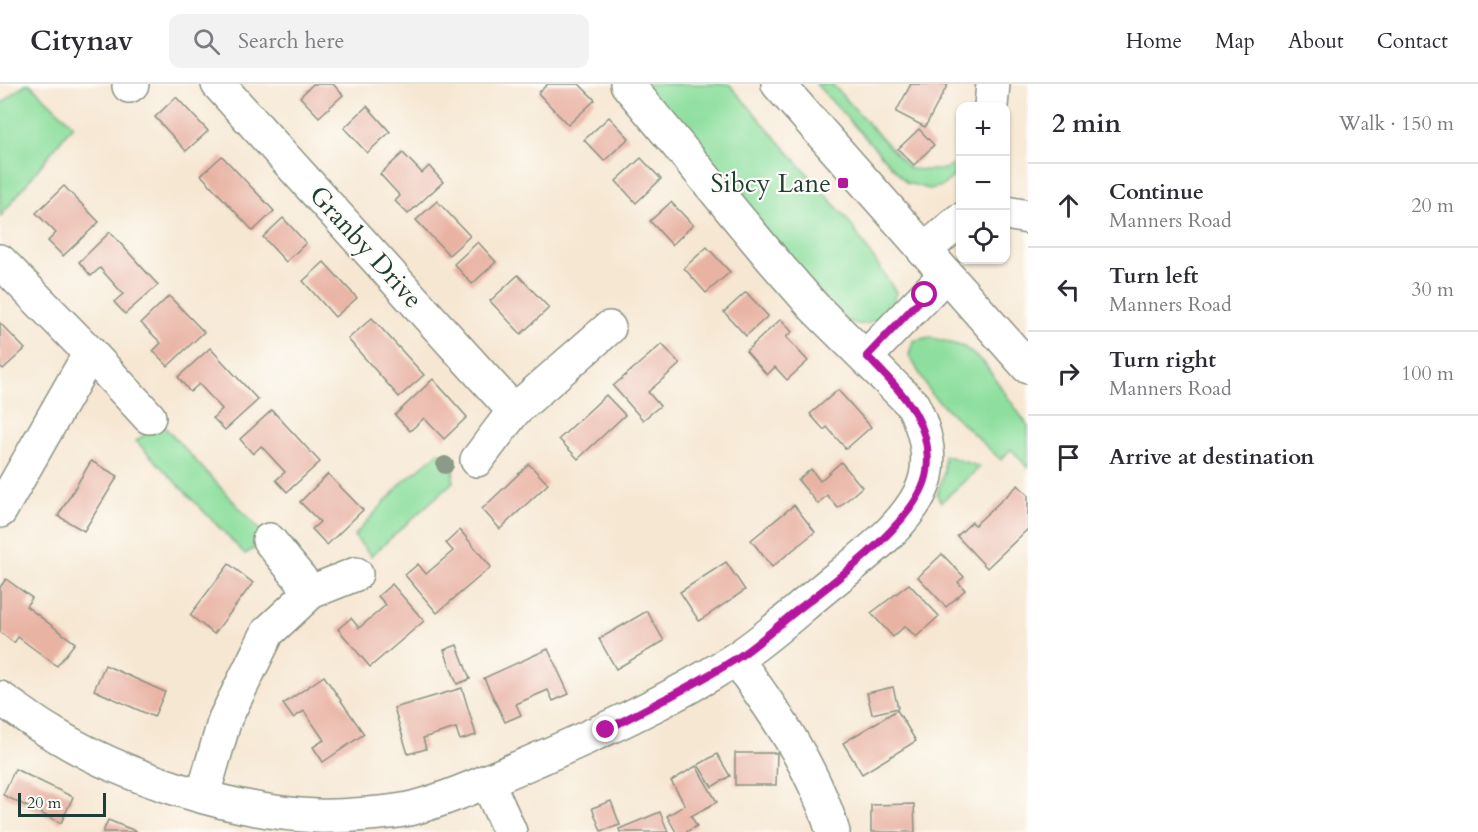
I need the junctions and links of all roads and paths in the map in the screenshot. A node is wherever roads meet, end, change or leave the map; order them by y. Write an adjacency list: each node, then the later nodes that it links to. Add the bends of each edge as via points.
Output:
1 (218, 84): 15 (street, Granby Drive)
2 (627, 84): 13 (street, via 814,307)
3 (778, 84): 10 (street)
4 (993, 84): 5 (street)
5 (991, 102)
6 (1010, 214): 7 (street)
7 (1028, 217)
8 (956, 227): 10 (street)
9 (0, 261): 12 (street)
10 (935, 263): 13 (street); 14 (street)
11 (609, 328): 15 (street)
12 (90, 354): 16 (street); 18 (street)
13 (867, 356): 22 (street, via 913,405 921,423 928,448 927,473 920,493 901,519 862,558)
14 (1028, 367)
15 (514, 411): 17 (street)
16 (149, 417)
17 (477, 460)
18 (0, 510)
19 (269, 540): 21 (street)
20 (356, 574): 21 (street)
21 (311, 592): 25 (street, via 268,632 225,720)
22 (736, 659): 24 (street, via 606,730); 28 (street, via 783,724 828,814)
23 (0, 698): 25 (street, via 52,734 125,770)
24 (487, 781): 26 (street, via 411,809); 27 (street)
25 (203, 795): 26 (street)
26 (318, 824)
27 (510, 832)
28 (833, 832)

